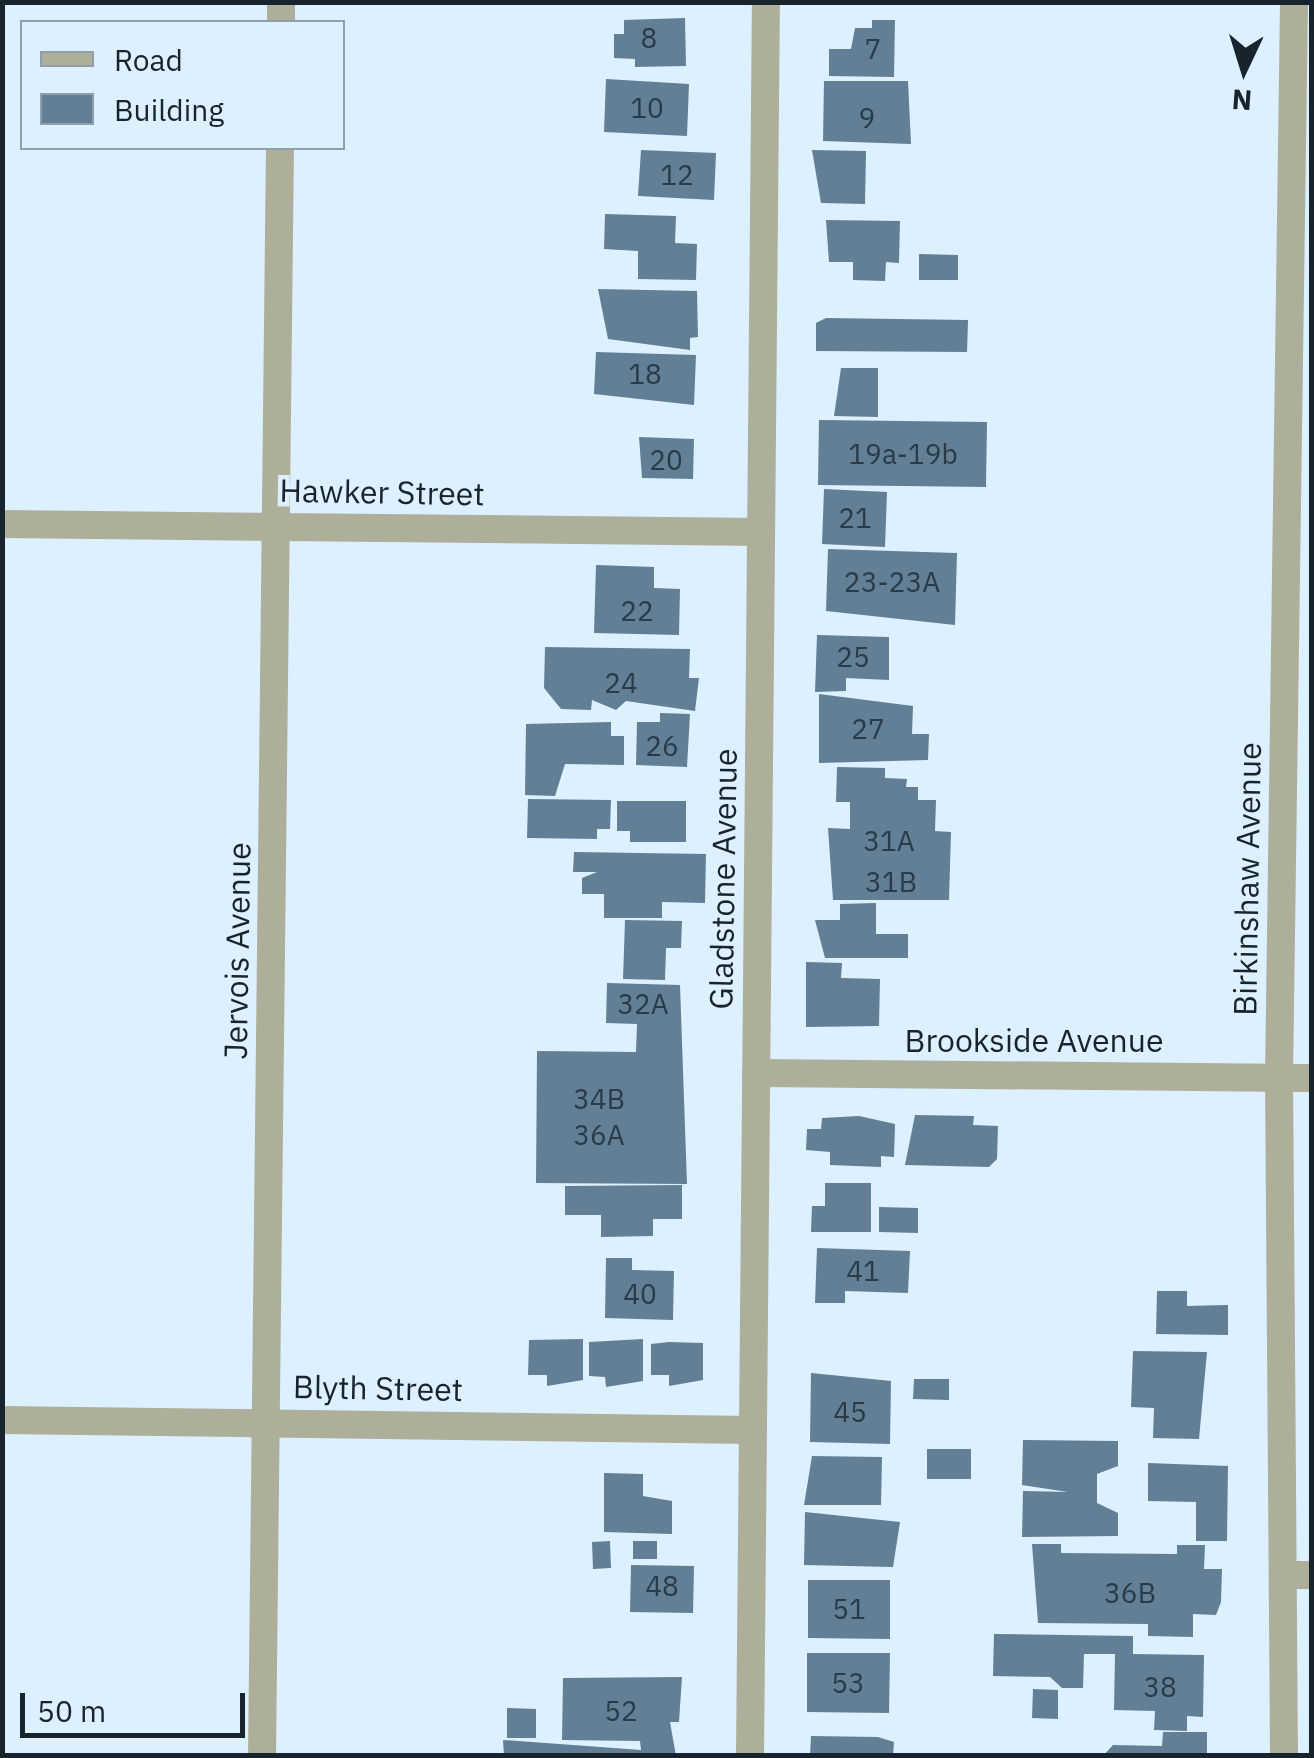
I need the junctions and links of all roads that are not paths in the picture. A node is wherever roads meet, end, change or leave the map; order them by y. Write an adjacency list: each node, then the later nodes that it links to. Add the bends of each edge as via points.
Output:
1 (766, 2): 6 (street, Gladstone Avenue)
2 (1294, 2): 8 (street, Birkinshaw Avenue)
3 (280, 150): 5 (street, Jervois Avenue)
4 (2, 524): 5 (street, Hawker Street)
5 (277, 526): 6 (street, Hawker Street); 11 (street, Jervois Avenue)
6 (762, 532): 7 (street, Gladstone Avenue)
7 (756, 1073): 8 (street, Brookside Avenue); 12 (street, Gladstone Avenue)
8 (1279, 1078): 9 (street, Brookside Avenue); 13 (street, Birkinshaw Avenue)
9 (1312, 1078)
10 (2, 1420): 11 (street, Blyth Street)
11 (266, 1421): 12 (street, Blyth Street); 14 (street, Jervois Avenue)
12 (753, 1430): 15 (street, Gladstone Avenue)
13 (1299, 1575): 16 (street, Birkinshaw Avenue)
14 (262, 1756)
15 (750, 1756)
16 (1284, 1756)

